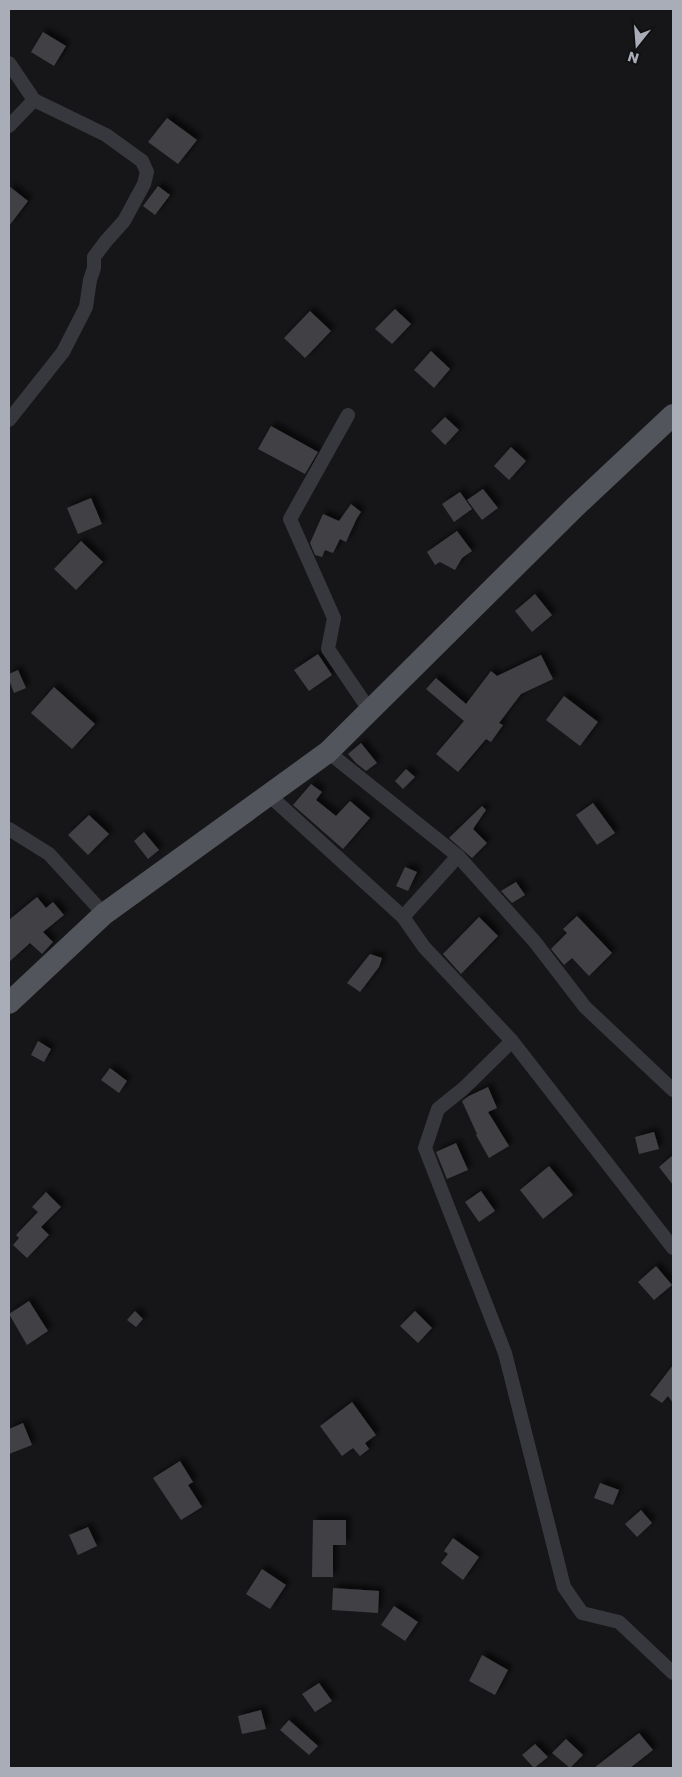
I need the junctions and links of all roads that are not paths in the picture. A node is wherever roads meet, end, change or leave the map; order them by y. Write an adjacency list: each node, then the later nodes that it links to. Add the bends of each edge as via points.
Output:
1 (9, 63): 2 (street)
2 (34, 100): 3 (street); 6 (street, via 106,135 142,162 148,172 124,221 94,257 86,307 63,352)
3 (9, 126)
4 (348, 415): 7 (street, via 290,519 334,618 328,649)
5 (673, 415): 7 (main road, via 575,507)
6 (9, 420)
7 (370, 711): 8 (main road)
8 (328, 752): 9 (main road); 11 (street)
9 (269, 794): 12 (main road); 13 (street)
10 (9, 829): 12 (street, via 49,854)
11 (458, 856): 13 (street); 16 (street, via 535,942 585,1007)
12 (104, 914): 14 (main road)
13 (403, 917): 15 (street, via 424,947)
14 (9, 1003)
15 (512, 1041): 17 (street); 18 (street, via 438,1109 425,1148 505,1353 564,1587 582,1613 620,1622)
16 (673, 1090)
17 (673, 1248)
18 (673, 1673)

